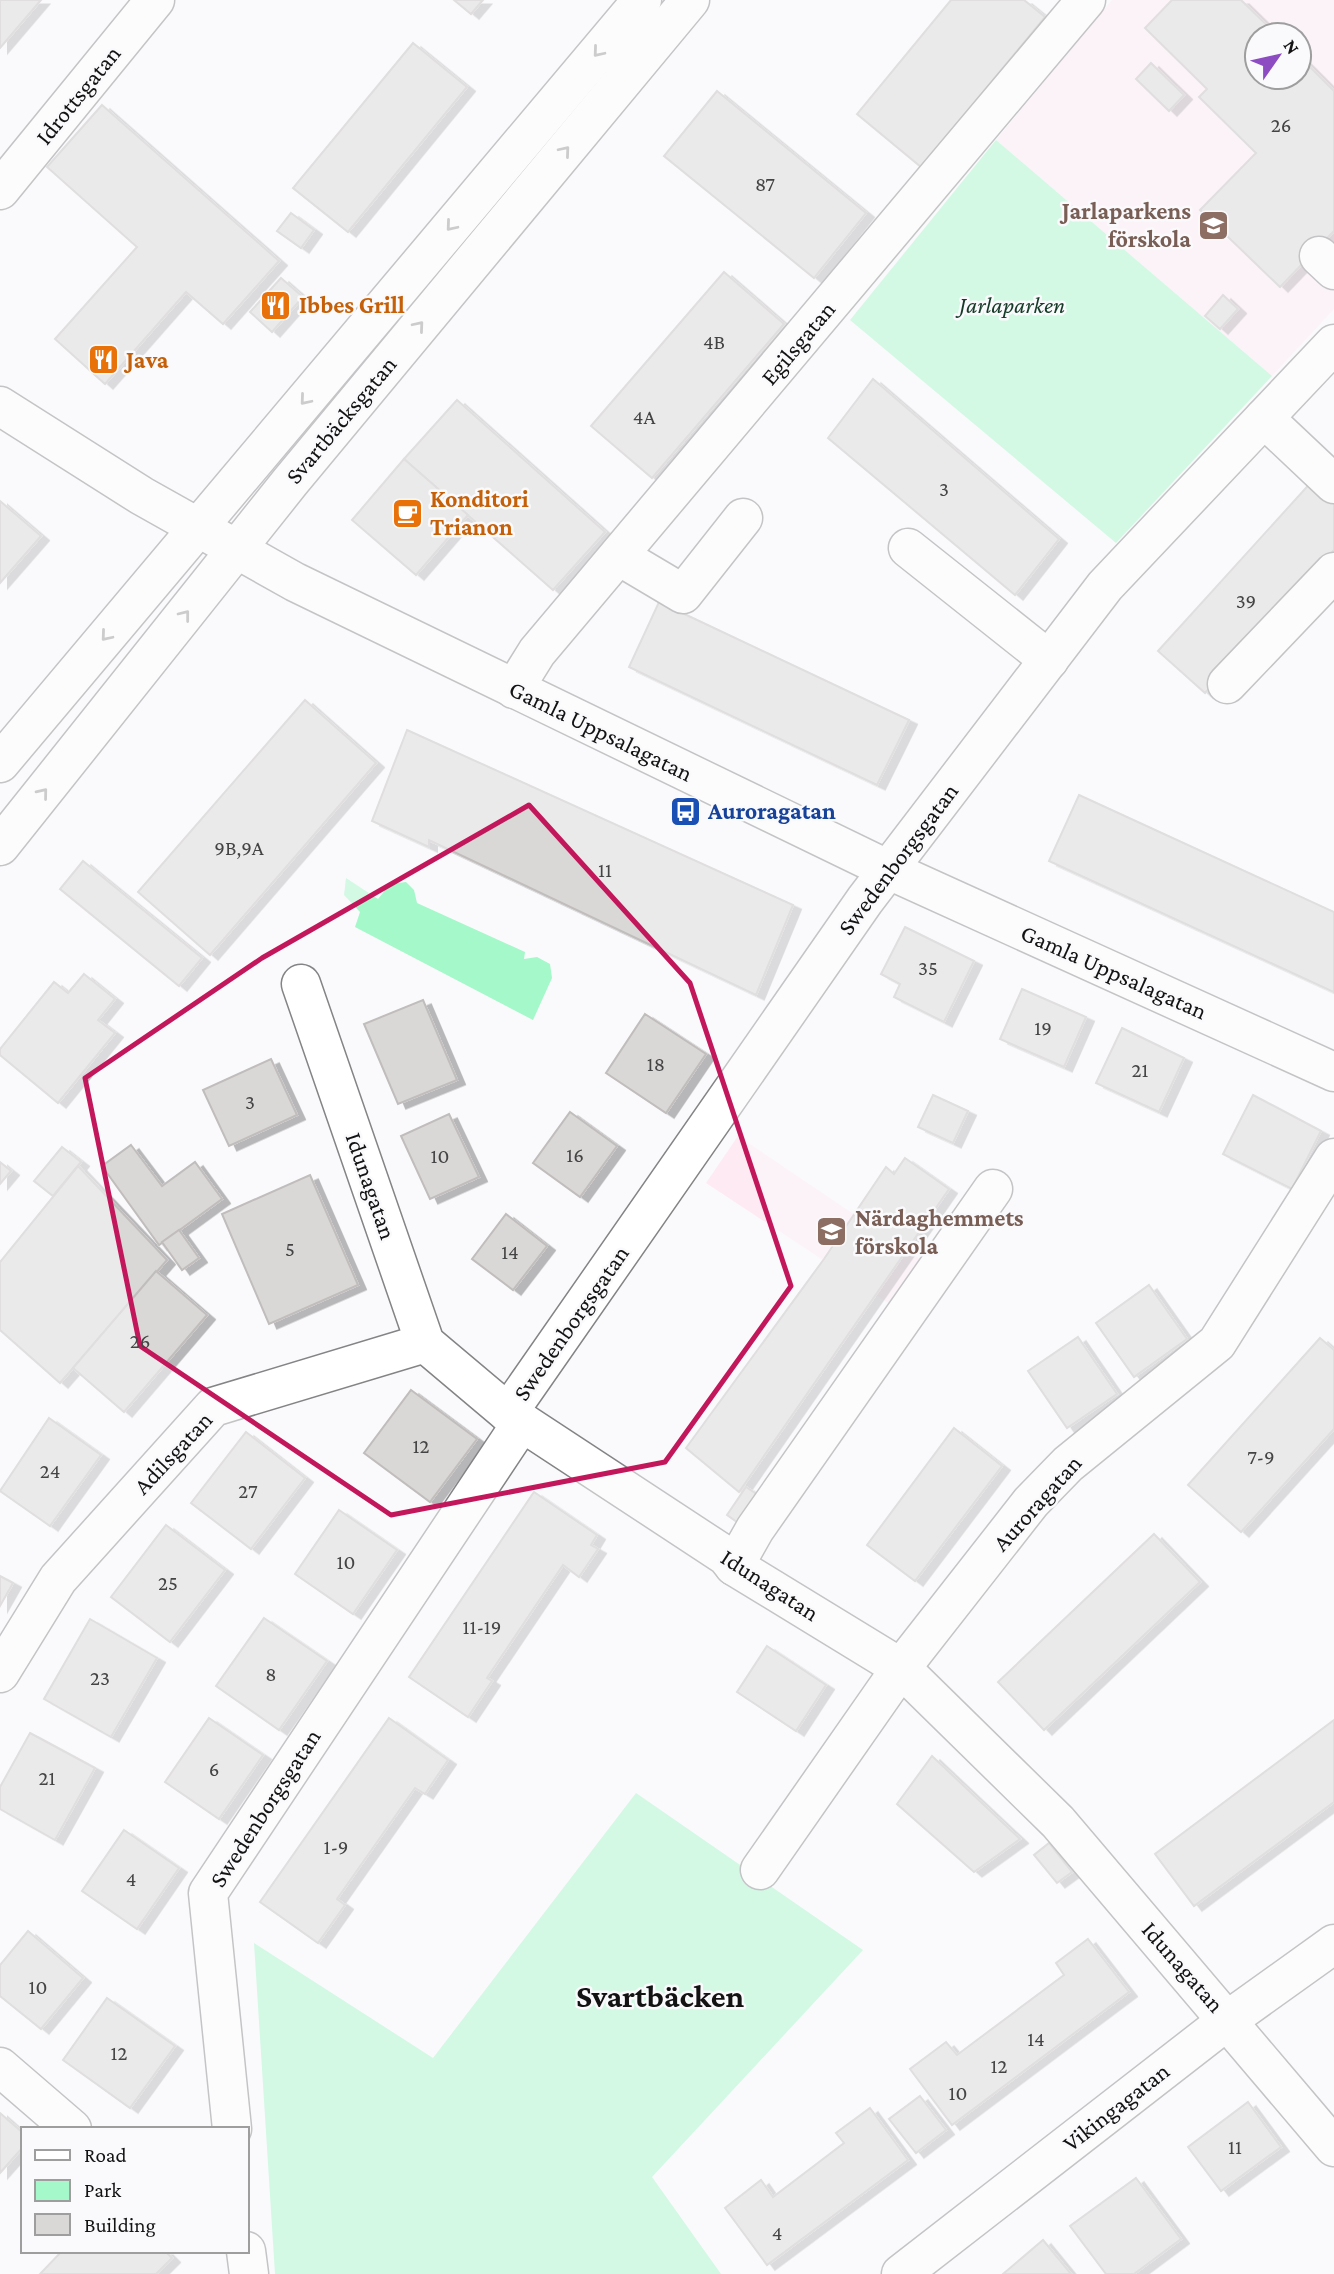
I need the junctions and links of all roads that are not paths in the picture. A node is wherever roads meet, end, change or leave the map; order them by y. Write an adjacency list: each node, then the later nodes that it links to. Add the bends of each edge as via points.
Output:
1 (156, 0): 5 (street, Idrottsgatan)
2 (642, 0): 11 (street, Svartbäcksgatan, one-way to 11)
3 (690, 0): 13 (street, Svartbäcksgatan, one-way to 3)
4 (1086, 0): 14 (street, Egilsgatan)
5 (0, 190)
6 (1334, 344): 8 (street, Swedenborgsgatan)
7 (0, 406): 11 (street, Gamla Uppsalagatan)
8 (1264, 418): 9 (street); 16 (street, Swedenborgsgatan, via 1105,586)
9 (1334, 484)
10 (743, 518): 14 (street, via 683,594)
11 (198, 528): 13 (street, Gamla Uppsalagatan); 19 (street, Svartbäcksgatan, one-way to 19)
12 (908, 548): 16 (street)
13 (236, 549): 18 (street, Gamla Uppsalagatan); 20 (street, Svartbäcksgatan, one-way to 13)
14 (619, 555): 18 (street, Egilsgatan, via 537,652)
15 (1334, 572): 17 (street)
16 (1049, 660): 21 (street, Swedenborgsgatan)
17 (1227, 684)
18 (514, 689): 21 (street, Gamla Uppsalagatan)
19 (0, 764)
20 (0, 846)
21 (889, 870): 23 (street, Gamla Uppsalagatan); 27 (street, Swedenborgsgatan, via 857,910)
22 (301, 984): 26 (street, Idunagatan)
23 (1334, 1072)
24 (1334, 1158): 29 (street, Auroragatan, via 1217,1343 1058,1473)
25 (993, 1189): 28 (street, via 755,1529)
26 (425, 1343): 27 (street, Idunagatan); 30 (street, Adilsgatan, via 213,1407 58,1579)
27 (515, 1417): 28 (street, Idunagatan, via 726,1556); 36 (street, Swedenborgsgatan, via 208,1893)
28 (734, 1566): 29 (street, Idunagatan)
29 (901, 1668): 31 (street, Auroragatan); 33 (street, Idunagatan, via 1058,1822)
30 (0, 1673)
31 (760, 1870)
32 (1334, 1944): 33 (street, Vikingagatan)
33 (1228, 2020): 37 (street, Idunagatan); 40 (street, Vikingagatan)
34 (0, 2067): 35 (street)
35 (70, 2127)
36 (232, 2127)
37 (1334, 2147)
38 (246, 2253): 39 (street)
39 (249, 2274)
40 (901, 2274)

